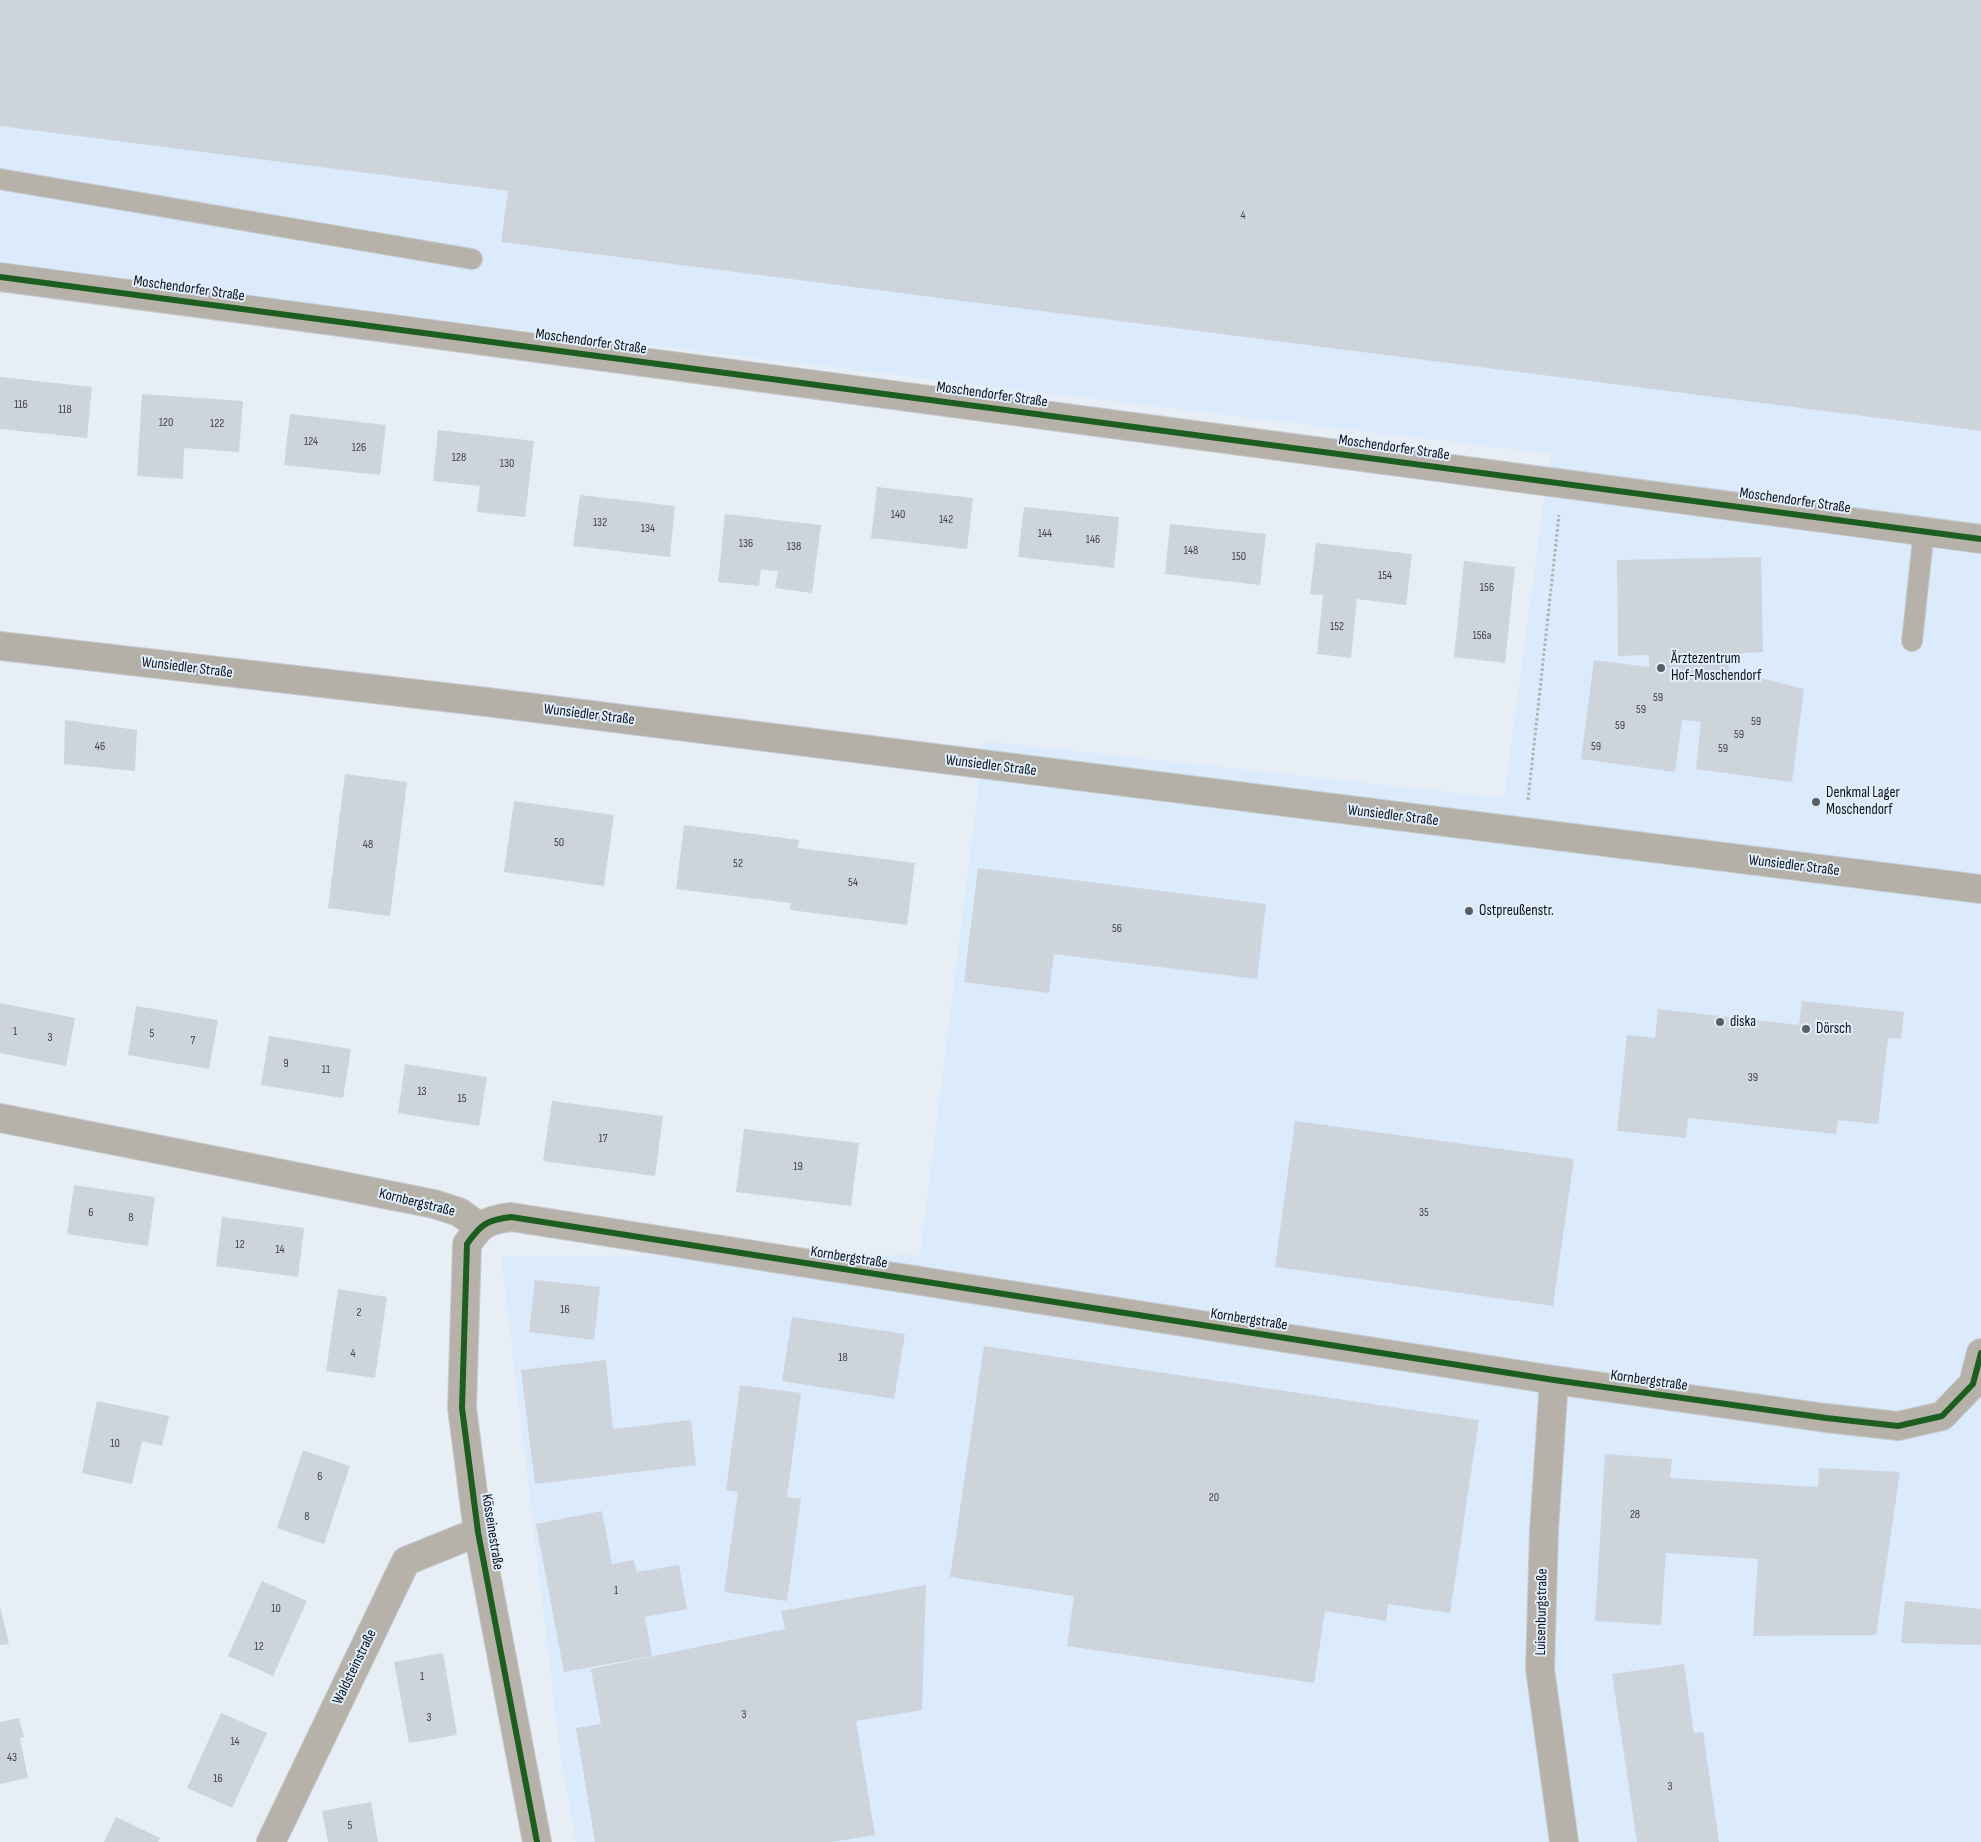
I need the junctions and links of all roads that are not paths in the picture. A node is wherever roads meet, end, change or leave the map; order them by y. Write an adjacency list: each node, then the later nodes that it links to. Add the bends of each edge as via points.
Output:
1 (0, 179): 2 (lane)
2 (472, 259)
3 (0, 277): 4 (street, Moschendorfer Straße)
4 (1924, 530): 5 (street, Moschendorfer Straße); 6 (lane)
5 (1981, 539)
6 (1912, 641)
7 (0, 646): 8 (main road, Wunsiedler Straße, via 487,702)
8 (1981, 889)
9 (0, 1118): 10 (street, Kornbergstraße, via 434,1204 459,1212)
10 (480, 1227): 12 (street, Kornbergstraße, via 494,1219 511,1217); 13 (street, Kösseinestraße, via 467,1244 462,1408)
11 (1981, 1353): 12 (street, Kornbergstraße, via 1973,1384 1942,1416 1898,1426)
12 (1554, 1380): 16 (street, Luisenburgstraße, via 1544,1530 1540,1669)
13 (478, 1532): 14 (street, Waldsteinstraße, via 406,1561); 15 (street, Kösseinestraße)
14 (272, 1842)
15 (537, 1842)
16 (1564, 1842)

